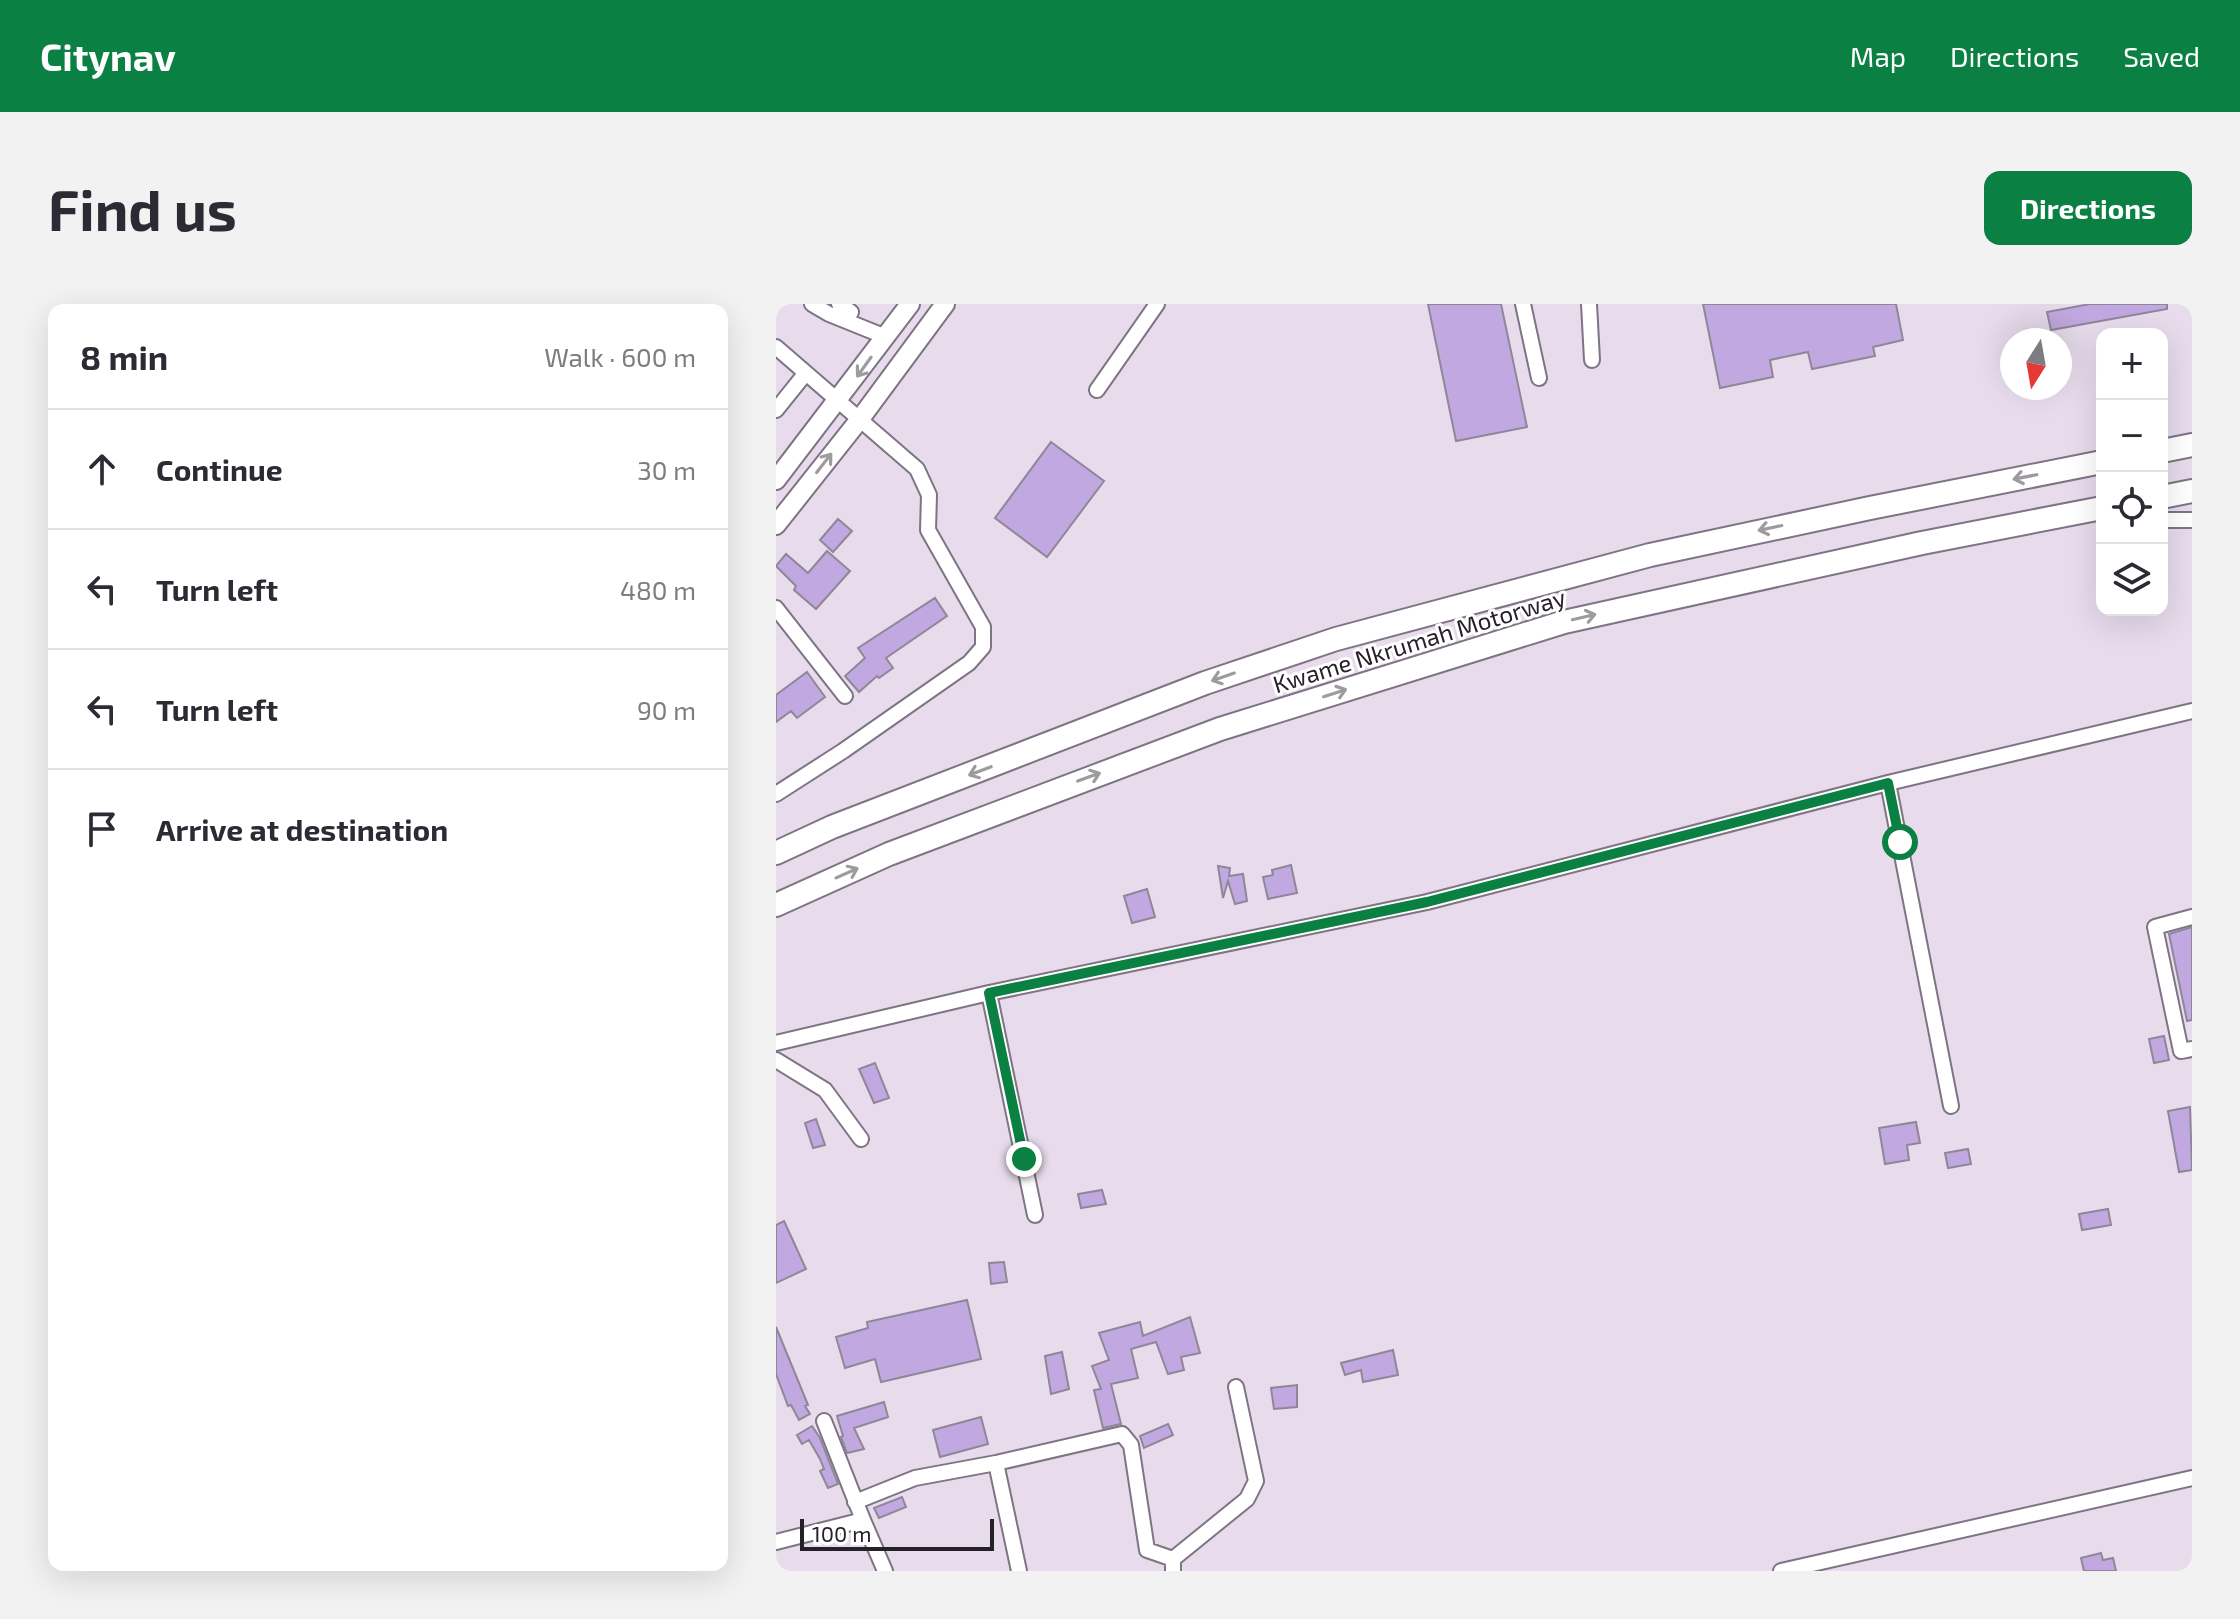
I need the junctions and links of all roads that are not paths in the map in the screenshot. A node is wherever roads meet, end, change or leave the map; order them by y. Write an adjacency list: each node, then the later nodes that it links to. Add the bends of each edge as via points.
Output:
1 (812, 304): 7 (street)
2 (910, 304): 8 (main road)
3 (945, 304): 16 (main road)
4 (1157, 304): 13 (street)
5 (1523, 304): 12 (street)
6 (1589, 304): 10 (street)
7 (848, 310): 8 (street)
8 (886, 337): 14 (main road, one-way to 14)
9 (776, 347): 11 (street)
10 (1592, 360)
11 (805, 374): 14 (street); 15 (street)
12 (1539, 378)
13 (1097, 390)
14 (838, 401): 16 (street); 20 (main road)
15 (776, 410)
16 (860, 419): 28 (main road, one-way to 16); 33 (street, via 917,469 929,495 928,530 983,627 983,647 956,672)
17 (2192, 445): 18 (highway)
18 (2168, 450)
19 (2096, 463): 34 (highway, Kwame Nkrumah Motorway, one-way to 34, via 1650,555 1336,639 1205,683)
20 (776, 480)
21 (2192, 491): 22 (highway)
22 (2168, 496)
23 (2096, 509): 24 (highway, Kwame Nkrumah Motorway)
24 (2051, 518): 25 (street); 35 (highway, Kwame Nkrumah Motorway, one-way to 24, via 889,854 1220,729 1564,622)
25 (2096, 519)
26 (2168, 520): 27 (street)
27 (2192, 520)
28 (776, 525)
29 (776, 608): 30 (street)
30 (845, 696)
31 (2192, 711): 32 (street)
32 (1888, 783): 37 (street, via 1427,902); 41 (street)
33 (776, 794)
34 (776, 853)
35 (776, 905)
36 (2192, 917): 39 (street, via 2155,927 2181,1051)
37 (989, 993): 38 (street); 43 (street)
38 (776, 1043)
39 (2192, 1049)
40 (776, 1060): 42 (street, via 825,1090)
41 (1951, 1106)
42 (861, 1139)
43 (1035, 1215)
44 (1236, 1387): 51 (street, via 1256,1481 1247,1499)
45 (824, 1421): 48 (street)
46 (996, 1463): 48 (street, via 915,1478); 51 (street, via 1122,1434 1131,1445 1147,1550); 53 (street)
47 (2192, 1478): 54 (street)
48 (855, 1502): 49 (street)
49 (863, 1520): 50 (street); 52 (street)
50 (776, 1542)
51 (1173, 1565)
52 (885, 1571)
53 (1019, 1571)
54 (1781, 1571)

